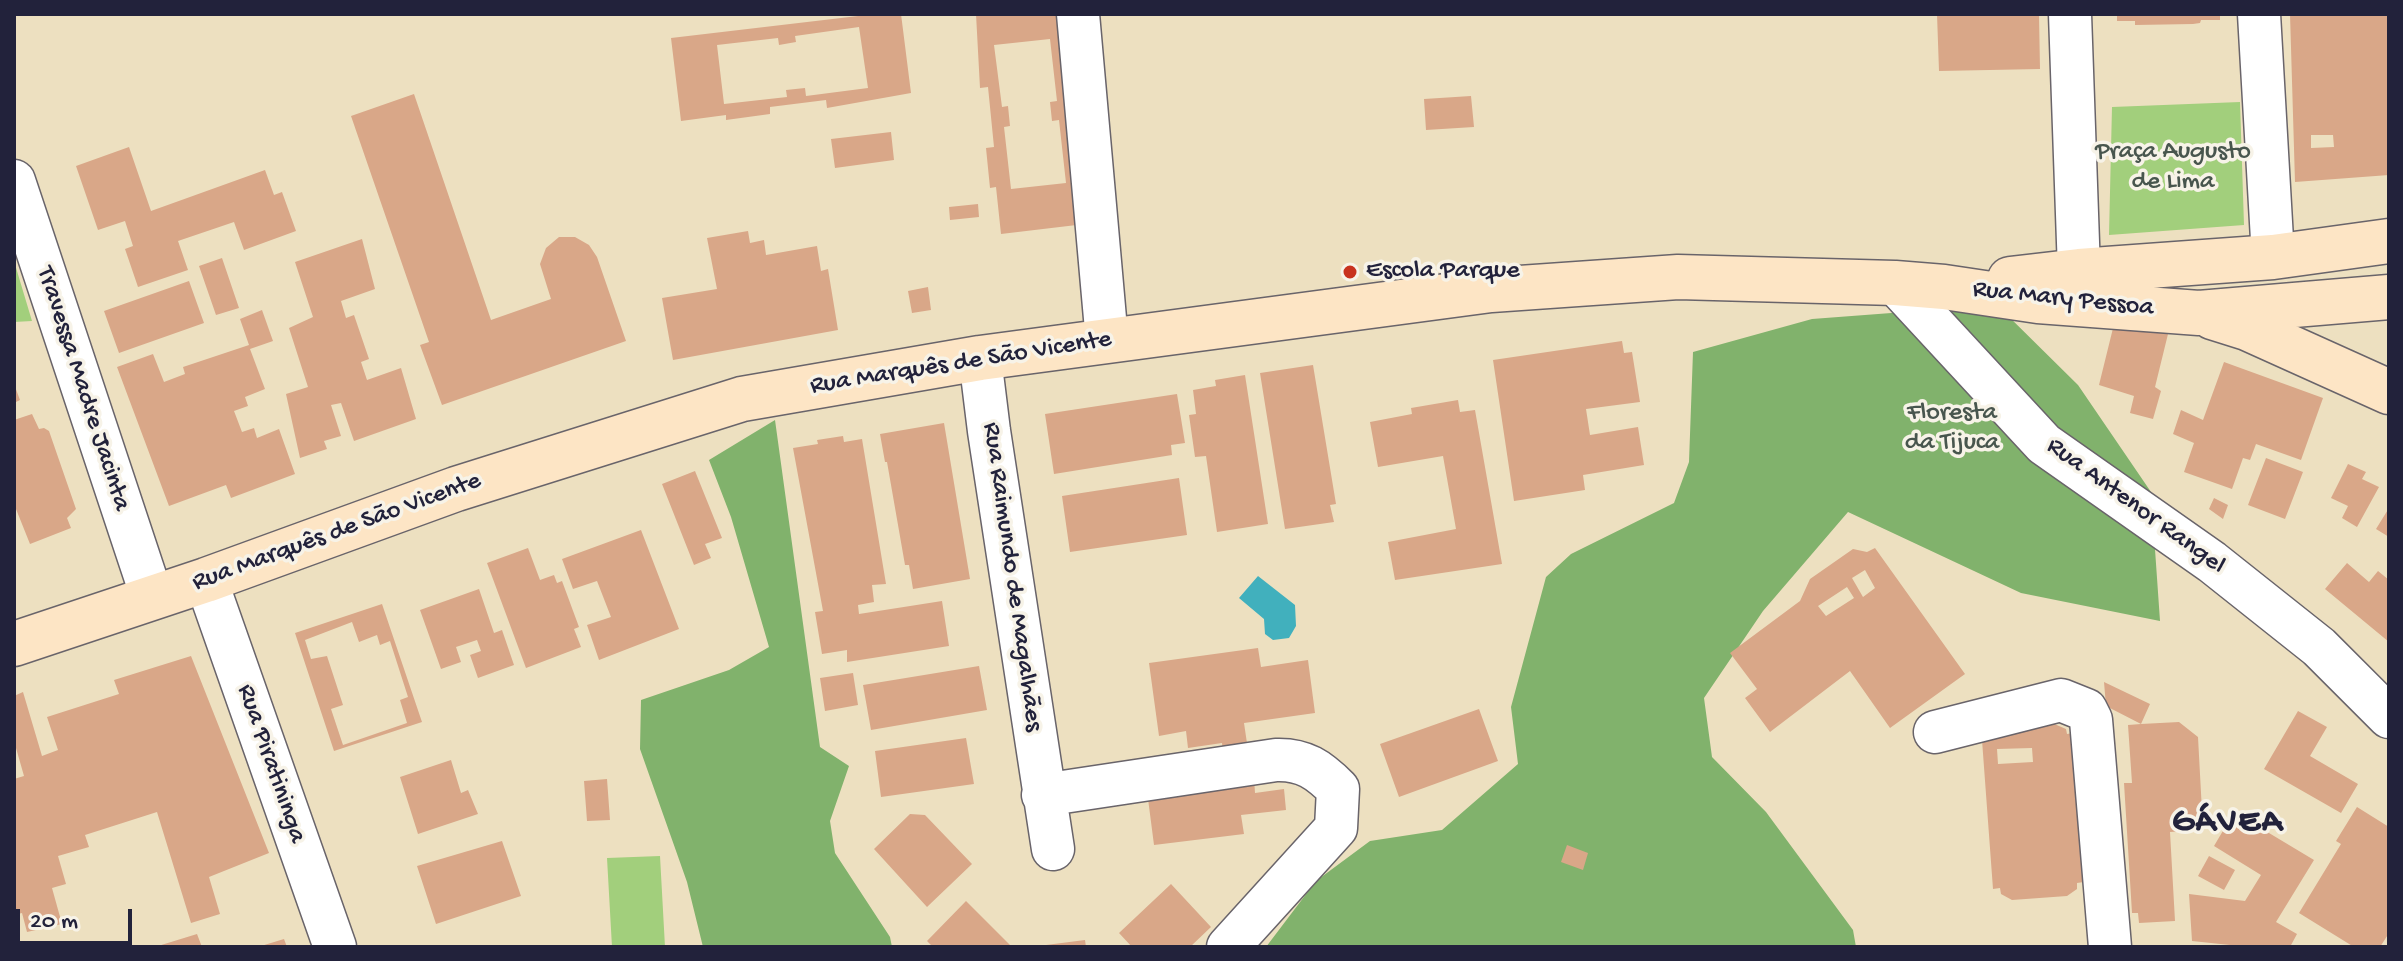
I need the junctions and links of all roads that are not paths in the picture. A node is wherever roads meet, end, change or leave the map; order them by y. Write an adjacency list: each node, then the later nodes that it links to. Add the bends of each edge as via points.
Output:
1 (1078, 14): 12 (street)
2 (2070, 14): 7 (street)
3 (2259, 14): 6 (street)
4 (14, 181): 16 (street, Travessa Madre Jacinta)
5 (2389, 241): 6 (street, Rua Mary Pessoa)
6 (2273, 257): 7 (street, Rua Mary Pessoa)
7 (2079, 271): 9 (street, Rua Mary Pessoa)
8 (1895, 283): 9 (street, Rua Marquês de São Vicente); 12 (street, Rua Marquês de São Vicente, via 1678,277 1491,290); 18 (street, Rua Antenor Rangel, via 2044,444 2212,562 2319,647)
9 (1944, 287): 11 (street, Rua Mary Pessoa, via 2038,301)
10 (2389, 297): 11 (street, Rua Mary Pessoa)
11 (2199, 313): 14 (street, via 2247,328)
12 (1107, 341): 13 (street, Rua Marquês de São Vicente)
13 (980, 358): 15 (street, Rua Marquês de São Vicente, via 742,399 456,489); 20 (street, Rua Raimundo de Magalhães)
14 (2389, 392)
15 (206, 580): 16 (street, Rua Marquês de São Vicente); 22 (street, Rua Piratininga)
16 (152, 597): 17 (street, Rua Marquês de São Vicente)
17 (14, 644)
18 (2389, 717)
19 (1935, 732): 24 (street, via 2061,700 2086,710)
20 (1043, 795): 21 (street, Rua Raimundo de Magalhães); 23 (street, via 1276,760 1314,767 1338,789 1336,828)
21 (1053, 849)
22 (335, 947)
23 (1228, 947)
24 (2110, 947)

